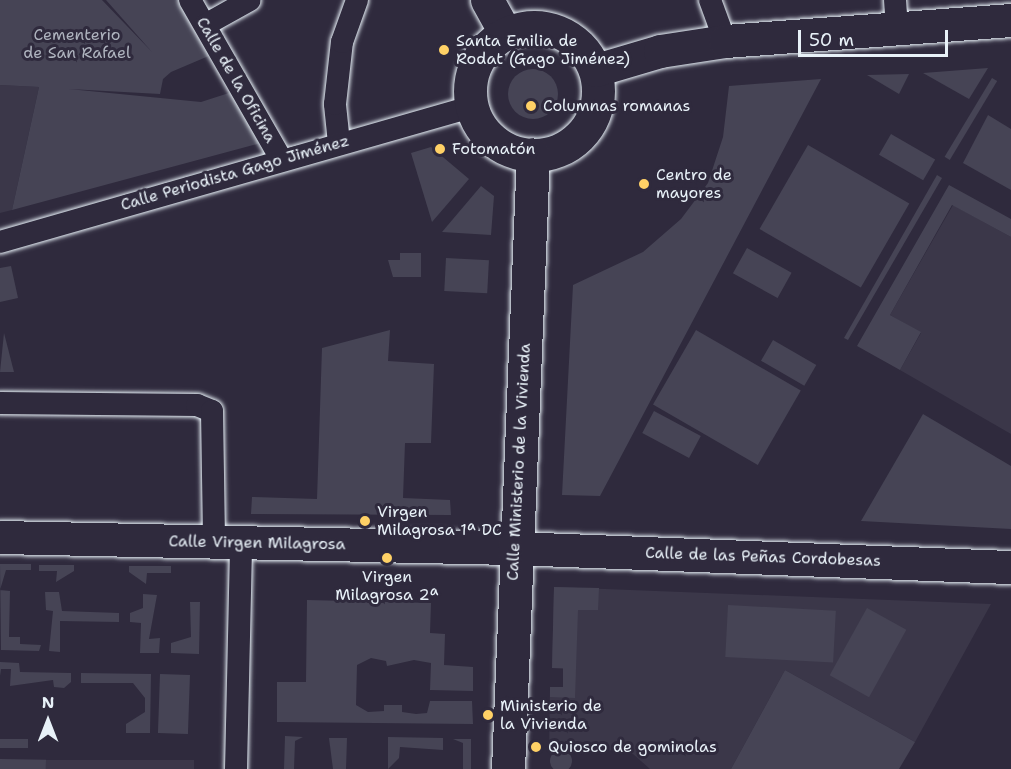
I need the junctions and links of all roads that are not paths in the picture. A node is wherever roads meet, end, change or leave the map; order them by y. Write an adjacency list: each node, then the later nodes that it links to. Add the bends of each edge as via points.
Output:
1 (190, 0): 8 (street, Calle de la Oficina)
2 (250, 0): 8 (street)
3 (357, 0): 13 (street, via 342,42 335,104)
4 (487, 0): 9 (street)
5 (710, 0): 10 (street)
6 (896, 14): 7 (street); 10 (street)
7 (1011, 20)
8 (204, 25): 15 (street, Calle de la Oficina)
9 (505, 33): 11 (street, via 526,26 559,32 585,51); 12 (street, via 475,64)
10 (725, 41): 11 (street, via 660,51)
11 (596, 70): 14 (street, via 599,90 587,129 554,153)
12 (471, 107): 13 (street, Calle Periodista Gago Jiménez); 14 (street, via 494,142)
13 (339, 143): 15 (street, Calle Periodista Gago Jiménez)
14 (533, 155): 20 (street, Calle Ministerio de la Vivienda)
15 (281, 159): 16 (street, Calle Periodista Gago Jiménez)
16 (0, 242)
17 (0, 403): 19 (street, via 197,405 212,411)
18 (0, 537): 19 (street, Calle Virgen Milagrosa)
19 (228, 542): 20 (street, Calle Virgen Milagrosa); 22 (street)
20 (514, 548): 21 (street, Calle de las Peñas Cordobesas); 23 (street, Calle Ministerio de la Vivienda)
21 (1011, 567)
22 (236, 769)
23 (508, 769)

